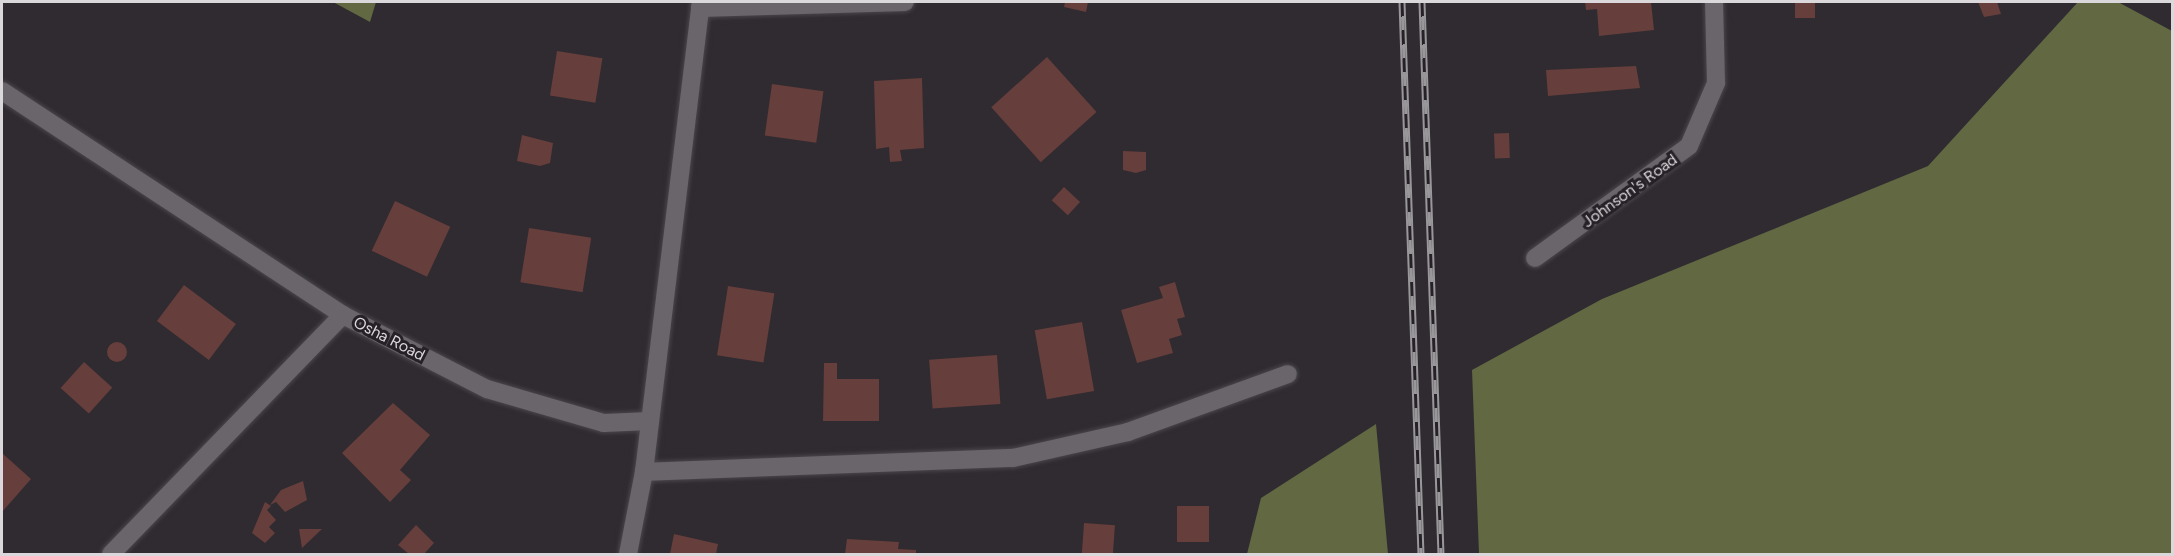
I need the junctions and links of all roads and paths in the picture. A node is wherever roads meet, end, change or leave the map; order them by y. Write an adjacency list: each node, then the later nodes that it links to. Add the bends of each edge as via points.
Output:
1 (905, 2): 3 (street)
2 (1714, 2): 5 (street, Johnson's Road, via 1716,83 1689,146)
3 (700, 5): 8 (street)
4 (2, 91): 6 (street)
5 (1535, 258)
6 (343, 315): 8 (street, Osha Road, via 488,389 604,423); 10 (street, Osha Road)
7 (1288, 374): 9 (street, via 1128,432 1013,458)
8 (650, 421): 9 (street)
9 (644, 472): 11 (street)
10 (111, 555)
11 (628, 555)

